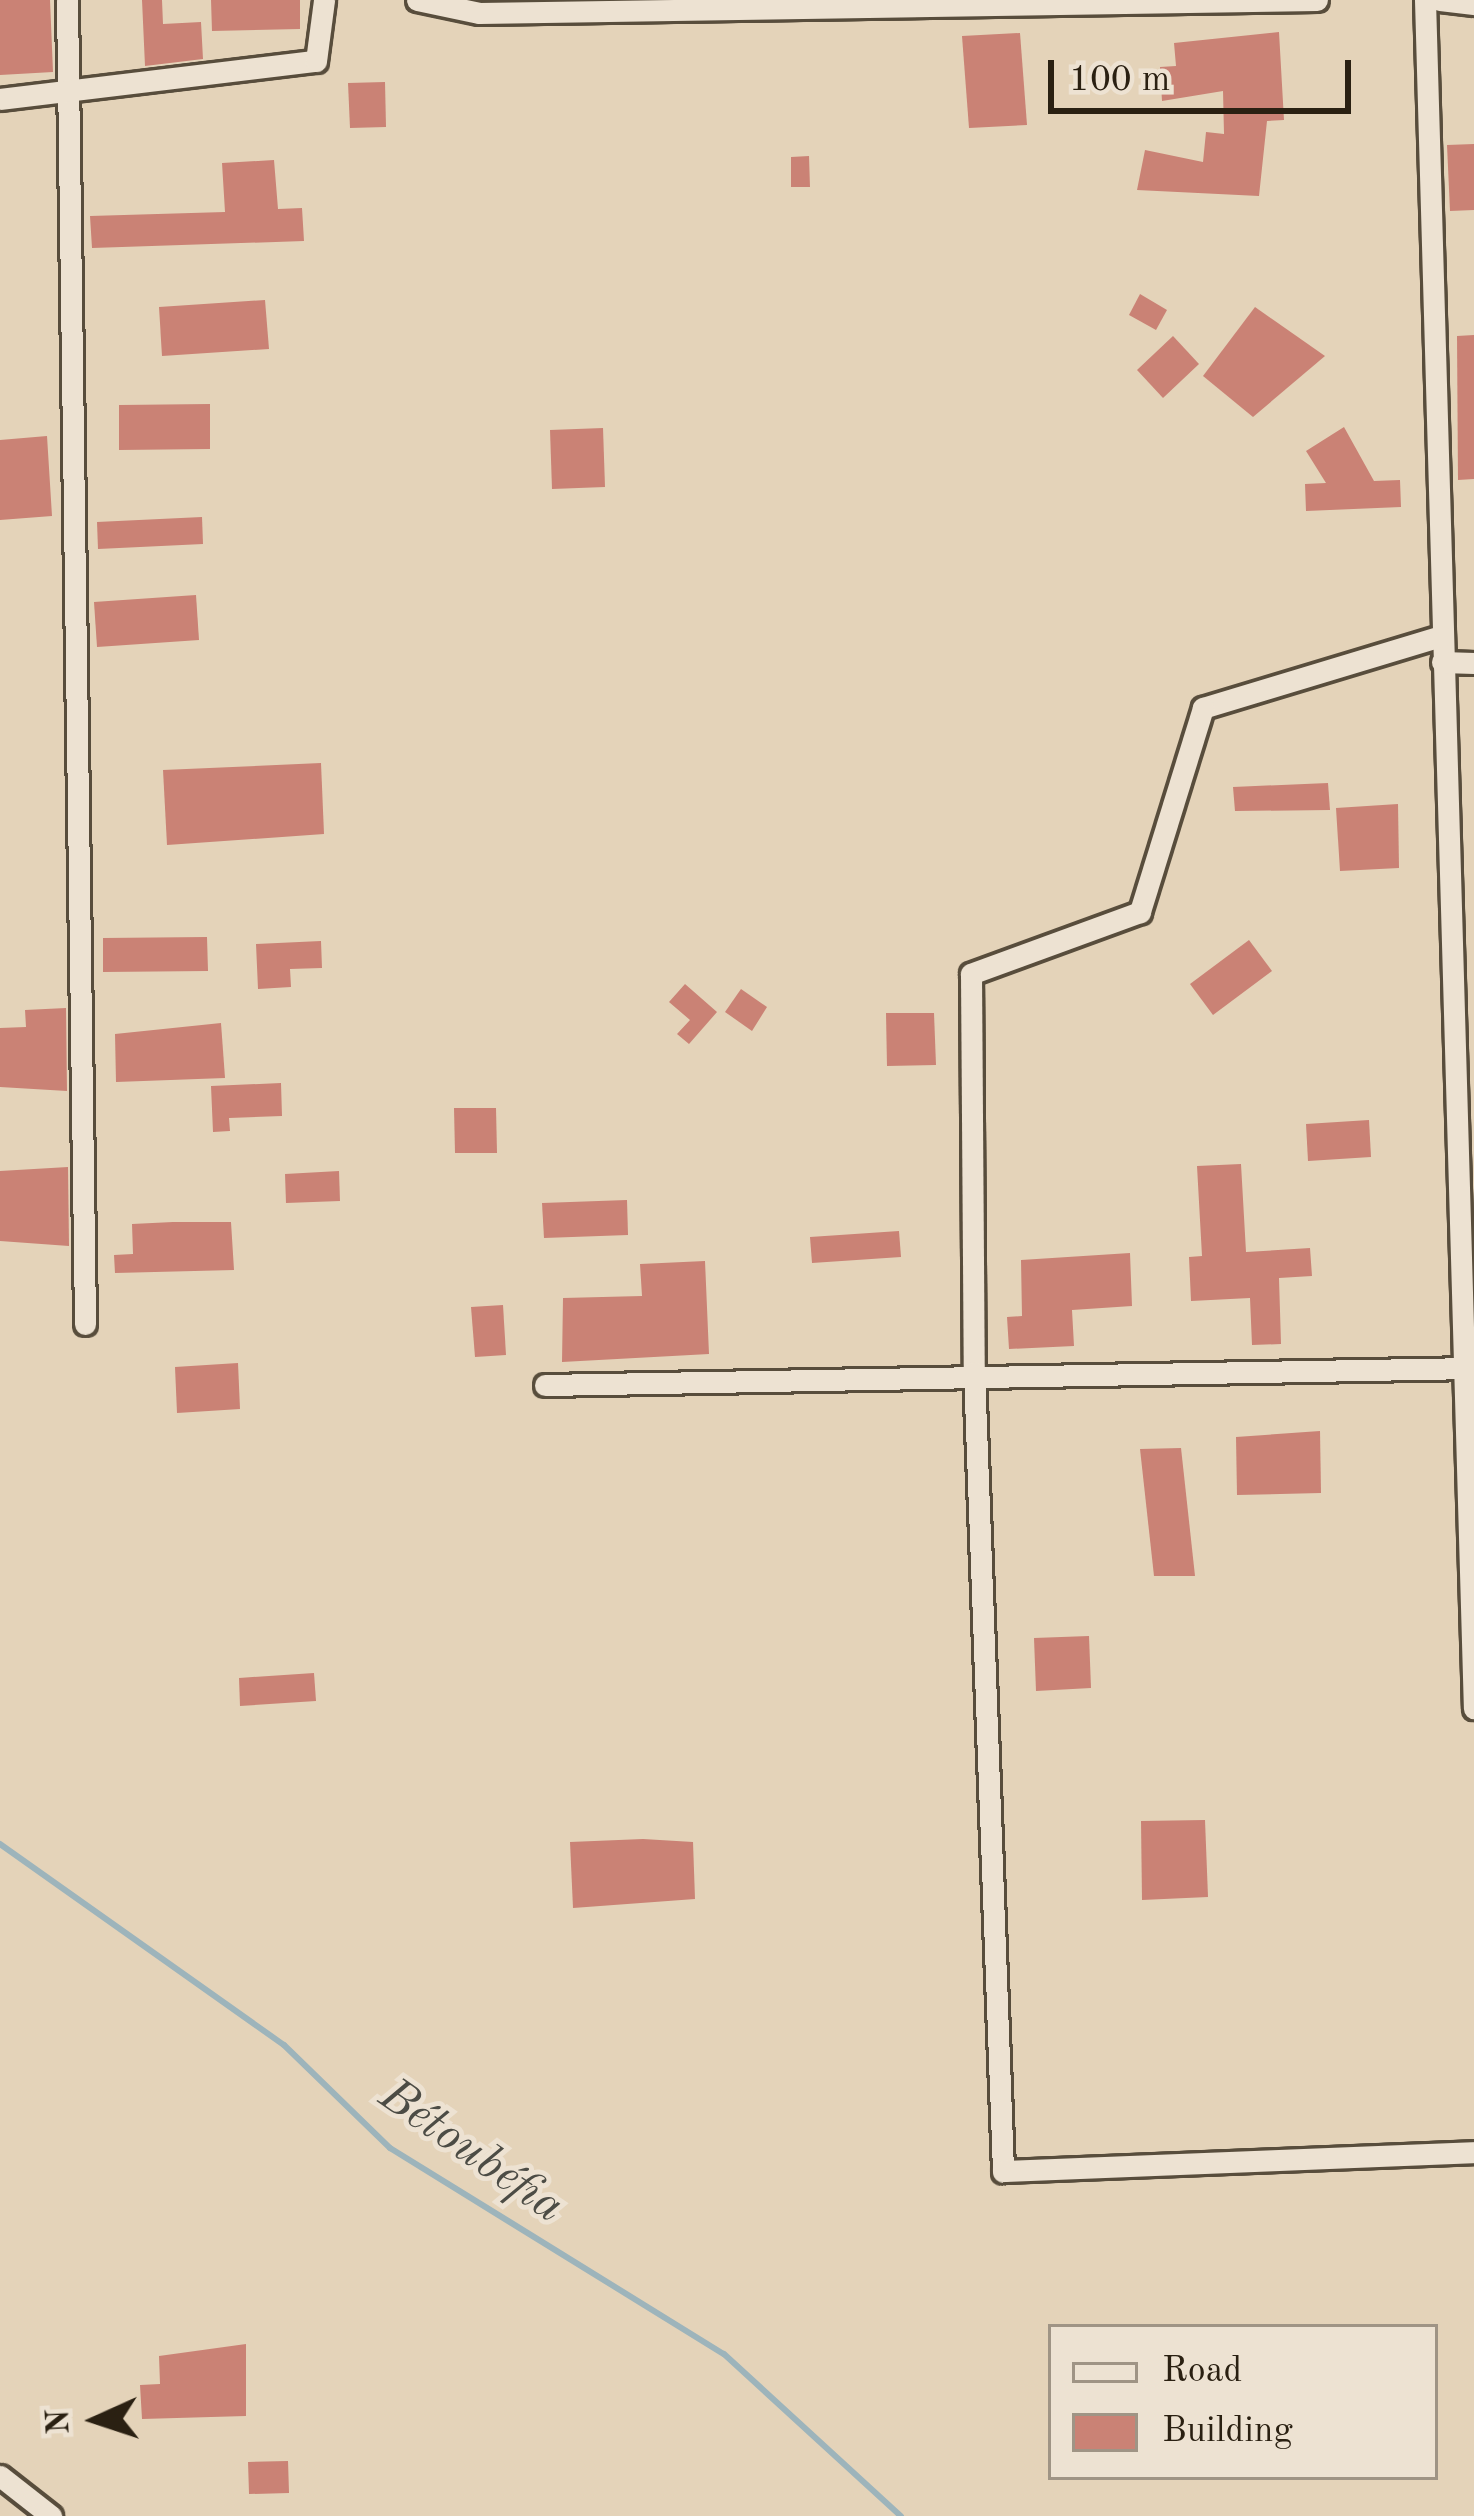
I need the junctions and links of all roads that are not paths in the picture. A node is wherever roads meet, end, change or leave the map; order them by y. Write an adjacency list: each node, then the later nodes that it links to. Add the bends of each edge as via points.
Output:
1 (67, 0): 9 (street)
2 (324, 0): 9 (street, via 316,61)
3 (417, 0): 7 (street, via 479,13)
4 (1317, 0): 7 (street)
5 (1425, 0): 11 (street)
6 (1440, 0): 8 (street)
7 (949, 3)
8 (1474, 4)
9 (68, 92): 10 (street); 14 (street)
10 (0, 99)
11 (1441, 636): 12 (street); 16 (street, via 1203,709 1140,912 971,974)
12 (1442, 662): 13 (street); 15 (street)
13 (1474, 663)
14 (85, 1324)
15 (1467, 1369): 16 (street); 18 (street)
16 (974, 1372): 17 (street); 19 (street, via 1003,2170)
17 (545, 1384)
18 (1474, 1708)
19 (1474, 2152)
20 (0, 2476): 21 (street)
21 (51, 2516)

